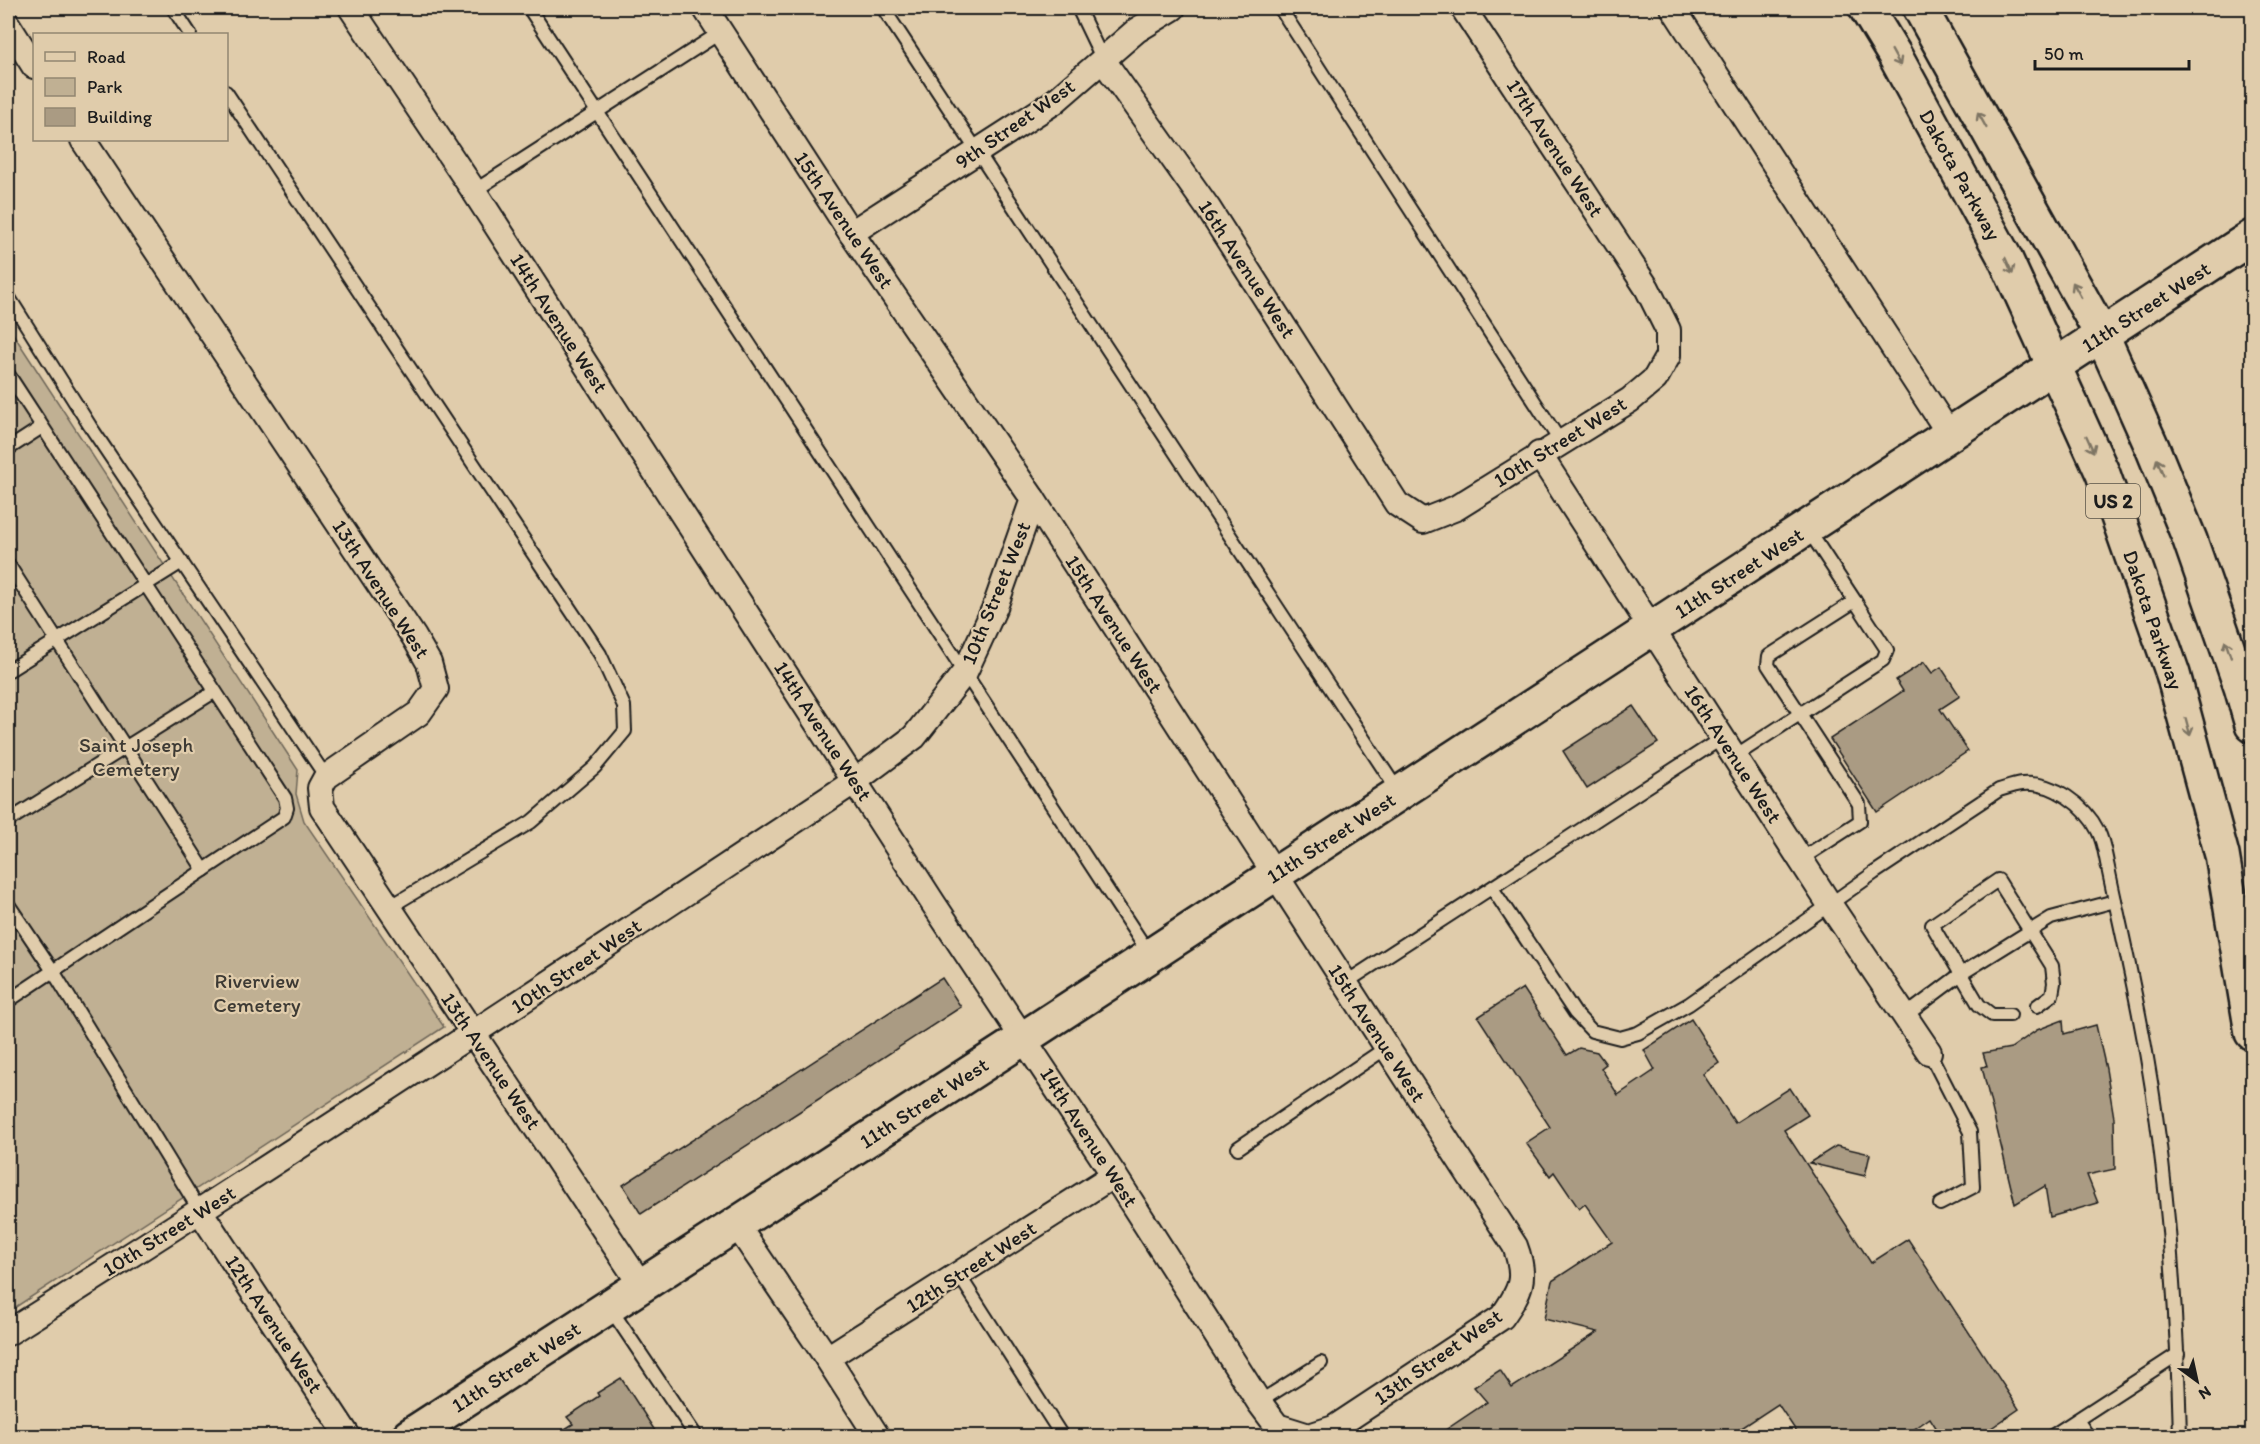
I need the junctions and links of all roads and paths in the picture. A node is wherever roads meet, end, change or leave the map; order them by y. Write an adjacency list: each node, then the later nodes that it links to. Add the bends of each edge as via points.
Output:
1 (173, 8): 15 (lane)
2 (351, 8): 22 (street, 14th Avenue West)
3 (529, 8): 19 (lane)
4 (705, 8): 14 (street, 15th Avenue West)
5 (883, 8): 21 (lane)
6 (1078, 8): 16 (lane)
7 (1173, 8): 16 (street, 9th Street West, via 1137,30)
8 (1280, 8): 32 (lane)
9 (1463, 8): 25 (street, 17th Avenue West)
10 (1673, 8): 31 (street)
11 (1866, 8): 28 (main road, Dakota Parkway / US 2, one-way to 28, via 2005,258)
12 (1920, 8): 27 (main road, US 2, one-way to 12)
13 (8, 25): 17 (street)
14 (721, 32): 19 (lane); 23 (street, 15th Avenue West)
15 (189, 33)
16 (1103, 60): 21 (street, 9th Street West, via 1054,102); 35 (street, 16th Avenue West, via 1208,208)
17 (33, 64)
18 (228, 95): 62 (lane, via 600,654 624,706 625,731 595,767 531,822)
19 (597, 111): 22 (lane); 45 (lane)
20 (84, 141): 51 (street, 13th Avenue West, via 429,663 436,690 419,713)
21 (977, 152): 23 (street, 9th Street West); 53 (lane)
22 (474, 191): 52 (street, 14th Avenue West)
23 (851, 233): 36 (street, 15th Avenue West)
24 (2253, 237): 27 (main road, 11th Street West)
25 (1647, 288): 32 (street, 10th Street West, via 1668,330 1668,356 1655,379 1630,400)
26 (8, 296): 38 (lane)
27 (2102, 335): 28 (main road, 11th Street West); 48 (main road, US 2, one-way to 27, via 2190,540)
28 (2055, 366): 31 (main road, 11th Street West); 72 (main road, Dakota Parkway / US 2, one-way to 72, via 2103,474 2173,674 2222,855)
29 (8, 374): 30 (lane)
30 (42, 427): 33 (lane); 40 (lane)
31 (1950, 435): 37 (main road, 11th Street West)
32 (1560, 441): 34 (street, 10th Street West)
33 (8, 449)
34 (1539, 454): 35 (street, 10th Street West, via 1456,508 1423,521 1397,504); 42 (street, 16th Avenue West)
35 (1383, 484)
36 (1034, 499): 45 (street, 10th Street West, via 995,607); 57 (street, 15th Avenue West)
37 (1807, 528): 41 (lane); 42 (main road, 11th Street West)
38 (182, 562): 40 (lane); 51 (lane)
39 (8, 564): 43 (lane)
40 (144, 585): 43 (lane); 46 (lane)
41 (1855, 601): 47 (lane, via 1887,650 1883,660); 47 (lane, via 1769,656 1768,665)
42 (1653, 629): 49 (street, 16th Avenue West); 53 (main road, 11th Street West)
43 (58, 640): 44 (lane); 50 (lane)
44 (8, 671)
45 (965, 672): 52 (street, 10th Street West, via 914,737); 64 (lane)
46 (214, 692): 50 (lane); 56 (lane, via 285,798 287,808 284,817)
47 (1800, 714): 49 (lane); 55 (lane, via 1858,804 1860,821)
48 (2253, 725)
49 (1729, 747): 55 (street, 16th Avenue West); 58 (lane)
50 (127, 748): 54 (lane); 56 (lane)
51 (326, 777): 62 (street, 13th Avenue West, via 320,788 322,807)
52 (855, 781): 73 (street, 10th Street West); 74 (street, 14th Avenue West)
53 (1400, 794): 57 (main road, 11th Street West)
54 (8, 821)
55 (1801, 860): 61 (street, 16th Avenue West)
56 (204, 870): 65 (lane)
57 (1275, 875): 64 (main road, 11th Street West); 67 (street, 15th Avenue West)
58 (1492, 888): 61 (lane, via 1575,1013 1592,1031 1620,1038 1638,1033 1689,1004); 67 (lane)
59 (2115, 901): 61 (lane, via 2098,832 2084,811 2066,795 2022,784 1999,790); 63 (lane, via 2051,918); 87 (lane, via 2148,1063 2167,1200)
60 (8, 904): 65 (lane)
61 (1830, 905): 71 (street, 16th Avenue West)
62 (387, 908): 73 (street, 13th Avenue West)
63 (2031, 931): 66 (lane); 66 (lane, via 1998,880 1932,925); 69 (lane, via 2052,966 2054,983 2052,995)
64 (1151, 956): 74 (main road, 11th Street West)
65 (53, 971): 68 (lane); 80 (lane)
66 (1961, 974): 70 (lane, via 1979,1005 1992,1015); 71 (lane)
67 (1345, 983): 75 (street, 15th Avenue West)
68 (8, 1001)
69 (2037, 1005)
70 (2010, 1015)
71 (1905, 1016): 76 (street, 16th Avenue West)
72 (2253, 1033)
73 (474, 1034): 80 (street, 10th Street West); 84 (street, 13th Avenue West)
74 (1024, 1038): 78 (street, 14th Avenue West); 81 (main road, 11th Street West)
75 (1386, 1048): 77 (lane); 82 (street, 15th Avenue West)
76 (1929, 1052): 79 (lane, via 1970,1132 1973,1187)
77 (1238, 1148)
78 (1114, 1175): 83 (street, 12th Street West); 90 (street, 14th Avenue West)
79 (1940, 1204)
80 (200, 1211): 86 (street, 10th Street West); 93 (street, 12th Avenue West)
81 (736, 1224): 84 (main road, 11th Street West); 88 (street)
82 (1515, 1246): 92 (street, 13th Street West, via 1522,1264 1518,1294 1502,1317 1334,1428)
83 (958, 1275): 88 (street, 12th Street West); 97 (lane)
84 (641, 1285): 85 (main road, 11th Street West)
85 (609, 1307): 94 (main road, 11th Street West); 95 (lane)
86 (8, 1333)
87 (2178, 1354): 91 (lane); 100 (lane)
88 (827, 1358): 96 (street)
89 (1321, 1363): 90 (lane)
90 (1259, 1402): 92 (street, 14th Avenue West, via 1277,1426)
91 (2077, 1420): 98 (lane); 99 (lane)
92 (1309, 1436)
93 (348, 1437)
94 (409, 1437)
95 (696, 1437)
96 (877, 1437)
97 (1062, 1437)
98 (2052, 1437)
99 (2088, 1437)
100 (2180, 1437)

